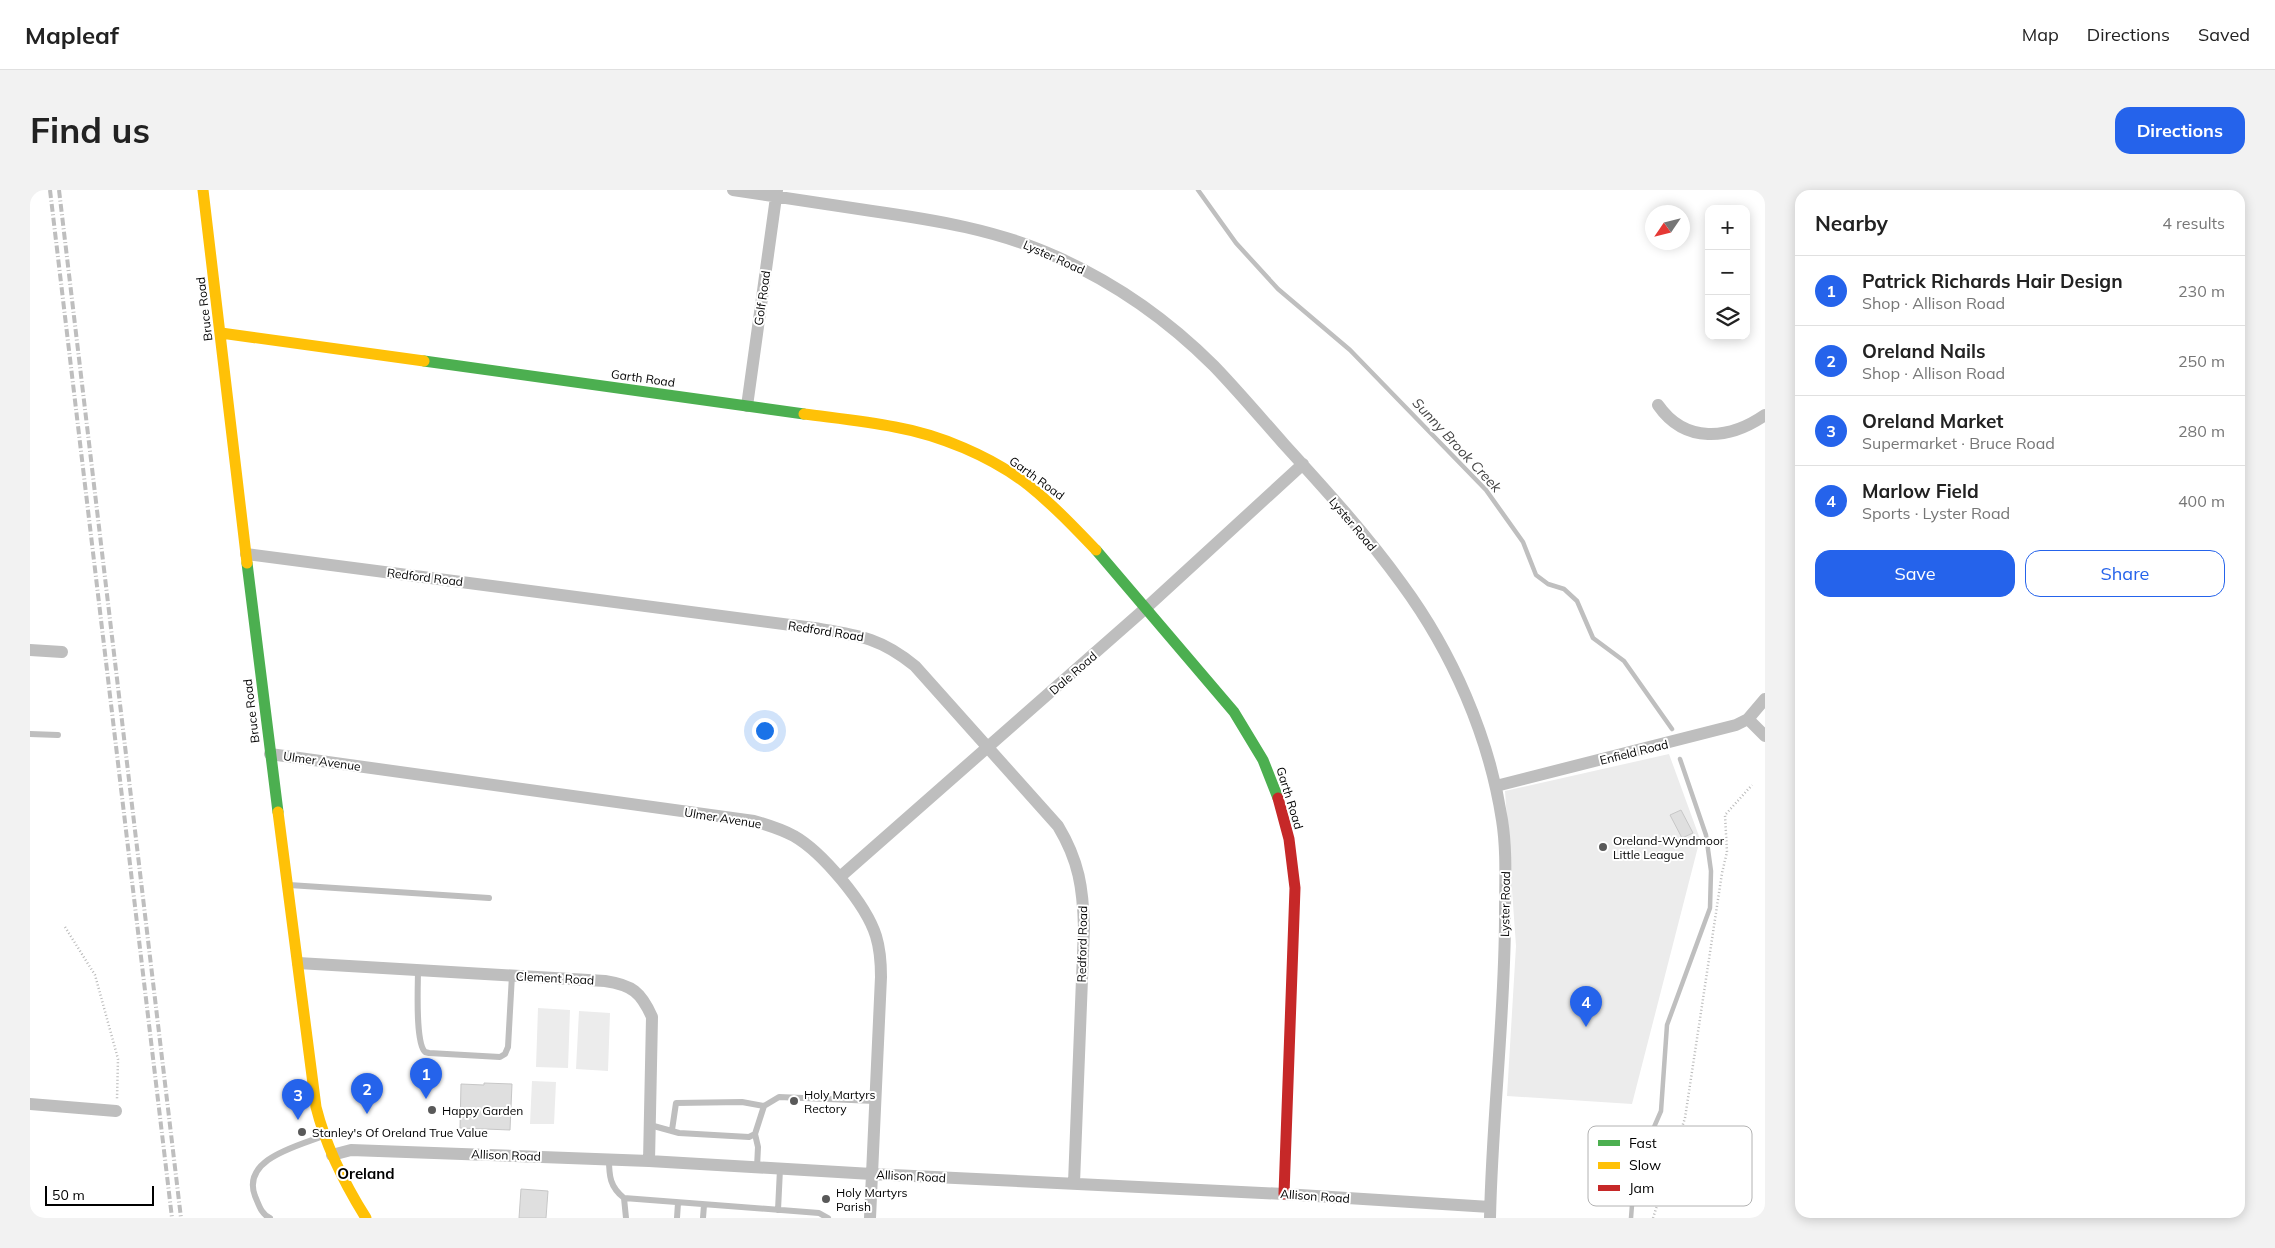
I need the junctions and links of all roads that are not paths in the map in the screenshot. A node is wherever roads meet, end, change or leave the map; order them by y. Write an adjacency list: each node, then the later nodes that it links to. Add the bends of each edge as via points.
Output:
1 (203, 190): 4 (street, Bruce Road)
2 (733, 190): 3 (street, Lyster Road)
3 (776, 193): 6 (street, Golf Road); 8 (street, Lyster Road, via 976,228 1054,255 1090,273 1148,310 1192,346)
4 (221, 333): 6 (street, Garth Road); 9 (street, Bruce Road)
5 (1658, 405): 7 (street, via 1671,422 1698,434 1739,430)
6 (747, 406): 10 (street, Garth Road, via 896,427 934,438 990,462 1056,508)
7 (1765, 415)
8 (1303, 464): 10 (street, Dale Road); 20 (street, Lyster Road, via 1388,565 1422,612 1455,673)
9 (246, 554): 18 (street, Redford Road, via 814,628 872,639 886,645 914,666); 19 (street, Bruce Road)
10 (1147, 607): 18 (street, Dale Road); 42 (street, Garth Road, via 1234,710 1263,760 1283,814 1293,860 1294,888)
11 (30, 650): 12 (street)
12 (62, 652)
13 (1765, 699): 14 (street)
14 (1748, 719): 17 (street); 20 (street, Enfield Road, via 1719,731)
15 (30, 734): 16 (lane)
16 (58, 735)
17 (1765, 736)
18 (987, 748): 21 (street, Dale Road); 41 (street, Redford Road, via 1058,826 1079,873 1084,928)
19 (270, 754): 21 (street, Ulmer Avenue, via 754,821 795,837); 22 (street, Bruce Road)
20 (1496, 786): 47 (street, Lyster Road, via 1506,859 1505,941)
21 (840, 877): 27 (street, Ulmer Avenue, via 870,922 878,948 882,978)
22 (287, 885): 23 (lane); 24 (street, Bruce Road)
23 (489, 898)
24 (298, 962): 25 (street, Clement Road); 33 (street, Bruce Road, via 316,1107)
25 (418, 970): 26 (street, Clement Road); 26 (lane, via 421,1046 429,1054 500,1057 506,1054)
26 (512, 975): 31 (street, Clement Road, via 605,981 632,988 639,995 652,1017)
27 (876, 1101): 29 (lane, via 780,1097); 40 (street, Ulmer Avenue)
28 (30, 1104): 30 (street)
29 (764, 1106): 32 (lane, via 742,1102 676,1103); 34 (lane)
30 (116, 1110)
31 (650, 1125): 32 (lane); 37 (street, Clement Road)
32 (672, 1130): 34 (lane)
33 (324, 1136): 35 (street, Bruce Road); 49 (lane, via 272,1157 260,1167 253,1178 254,1192 260,1210)
34 (752, 1136): 38 (lane, via 758,1147)
35 (332, 1155): 36 (street, Allison Road, via 351,1150); 48 (street, Bruce Road)
36 (610, 1159): 37 (street, Allison Road); 43 (lane, via 609,1176 615,1191)
37 (649, 1161): 38 (street, Allison Road)
38 (757, 1168): 39 (street, Allison Road)
39 (780, 1169): 40 (street, Allison Road); 46 (lane)
40 (872, 1174): 41 (street, Allison Road); 54 (street, Ulmer Avenue)
41 (1074, 1183): 42 (street, Allison Road)
42 (1284, 1194): 47 (street, Allison Road)
43 (624, 1198): 44 (lane); 50 (lane)
44 (678, 1203): 45 (lane); 51 (lane)
45 (704, 1205): 46 (lane); 52 (lane)
46 (778, 1210): 53 (lane, via 819,1213)
47 (1490, 1213)
48 (362, 1217)
49 (270, 1218)
50 (626, 1218)
51 (677, 1218)
52 (703, 1218)
53 (828, 1218)
54 (870, 1218)

